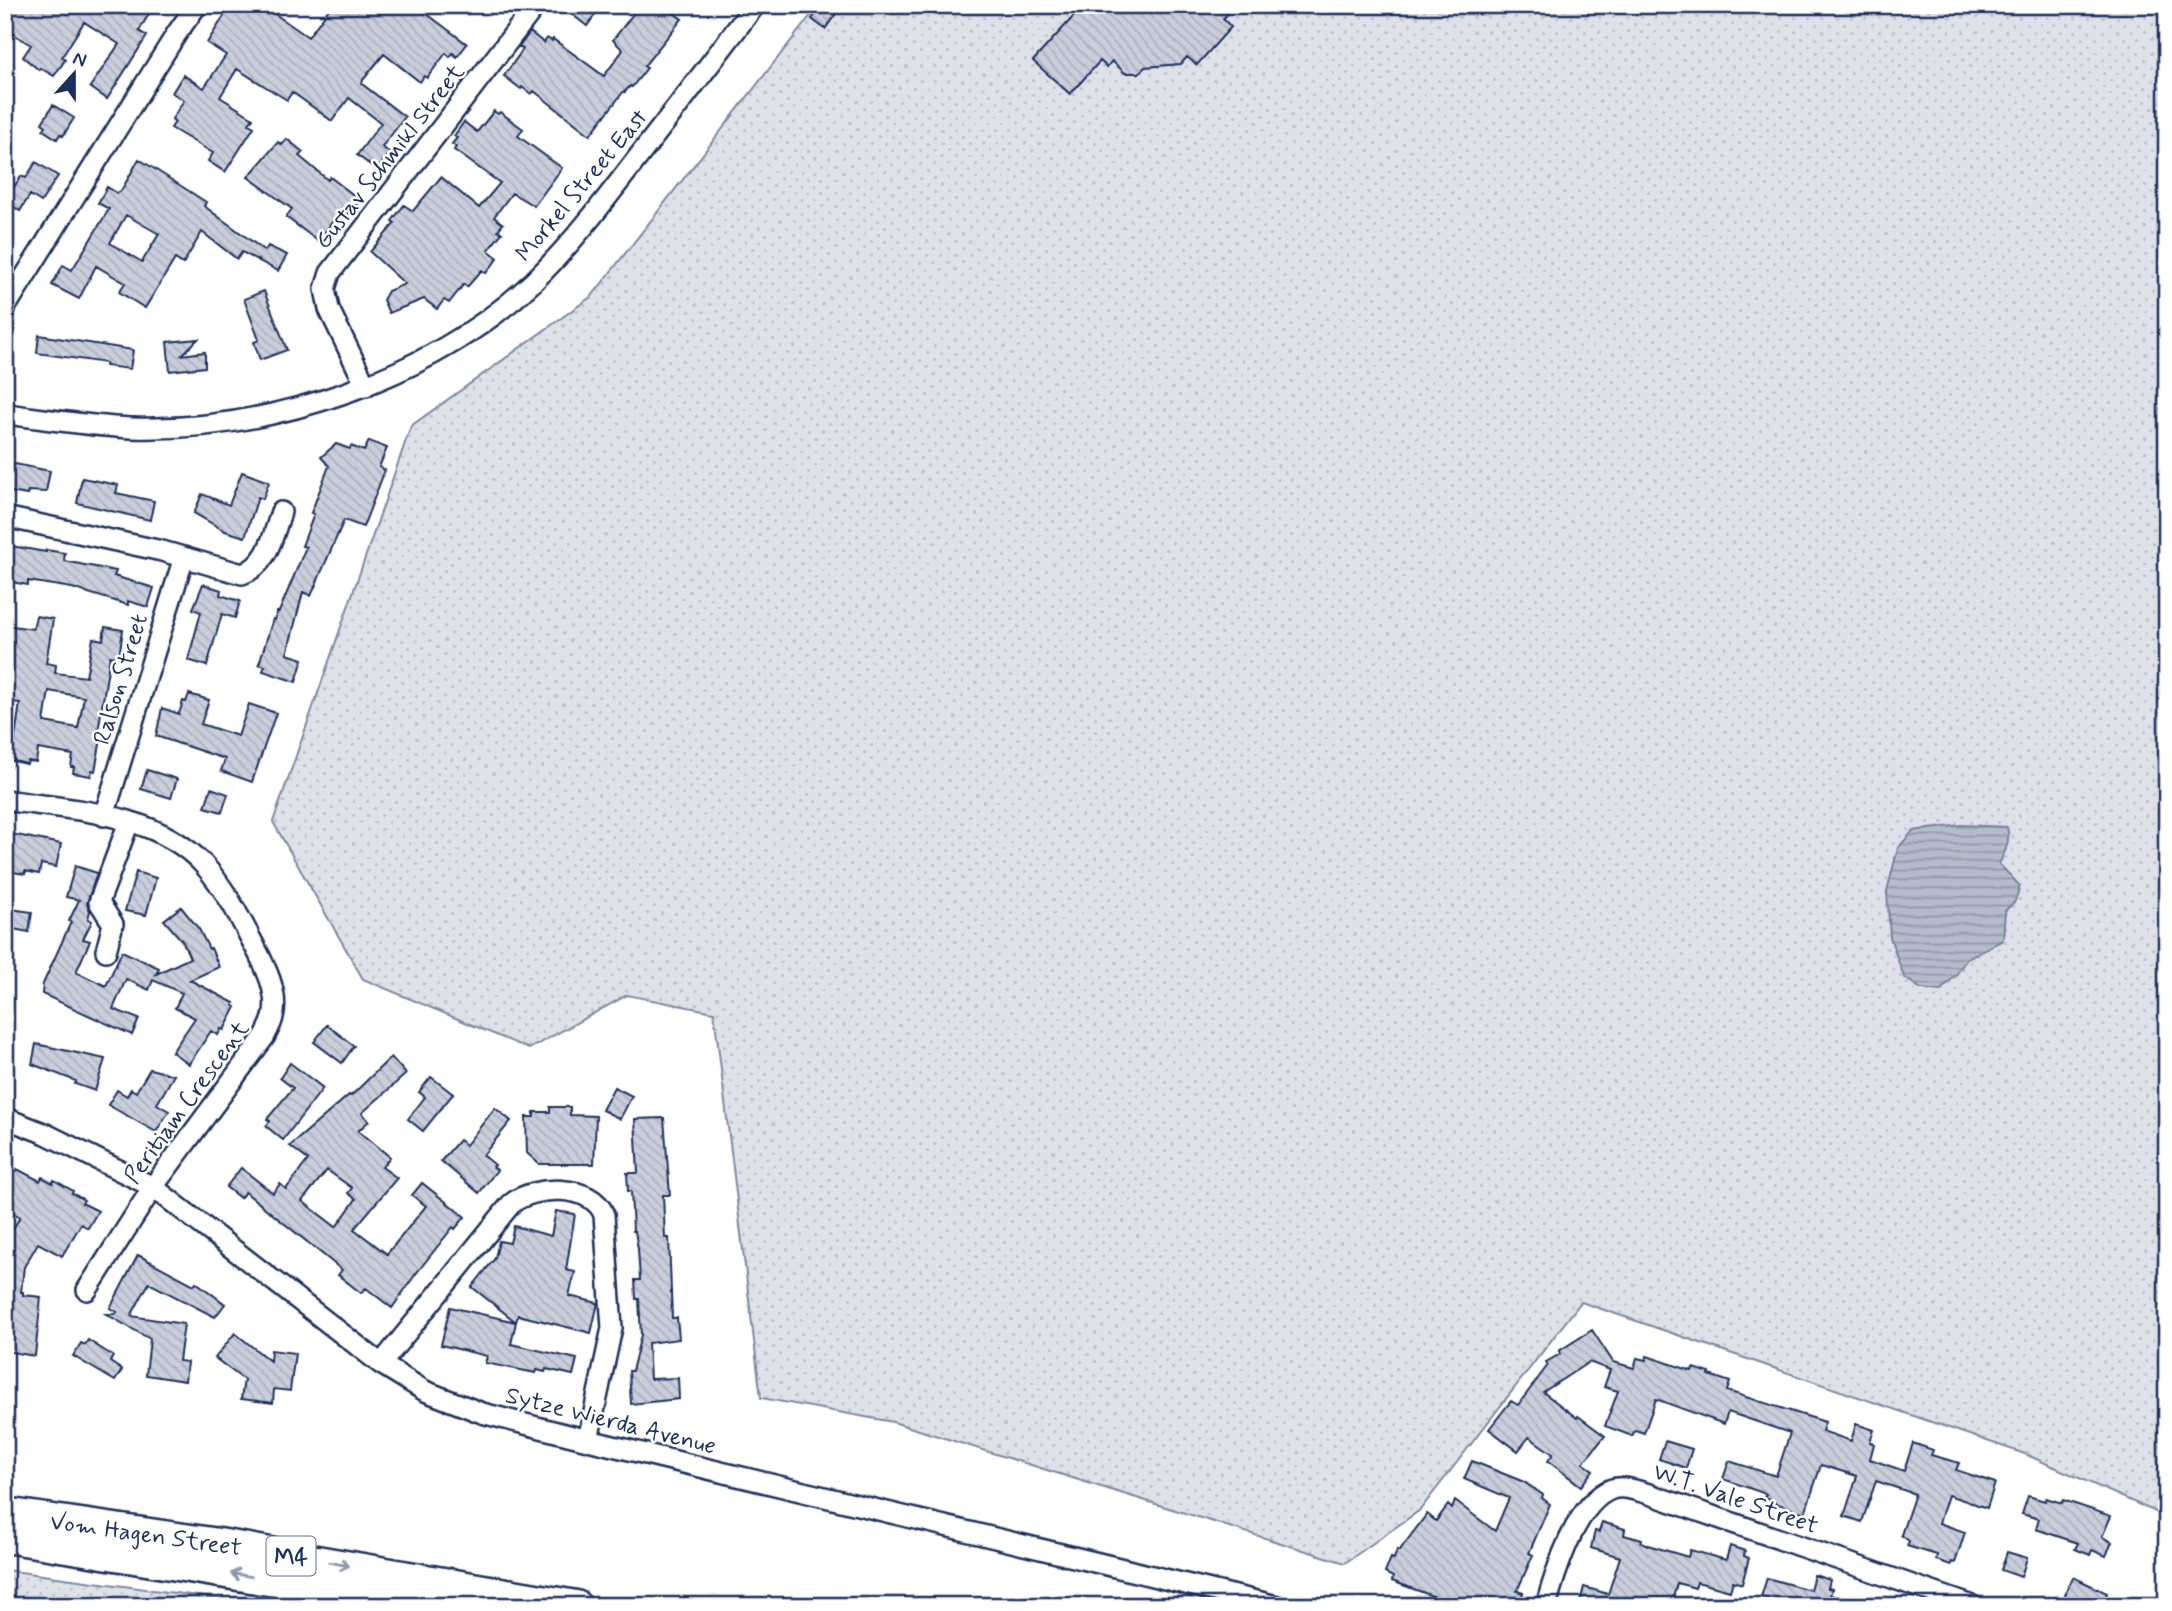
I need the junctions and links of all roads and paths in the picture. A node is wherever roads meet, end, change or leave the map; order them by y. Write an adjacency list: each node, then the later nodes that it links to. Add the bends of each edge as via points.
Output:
1 (197, 5): 4 (street)
2 (536, 5): 5 (street, Gustav Schmikl Street, via 330,273 325,289 330,309)
3 (755, 5): 5 (street, Morkel Street East, via 600,208 532,283 447,345)
4 (5, 308)
5 (366, 386): 6 (street, Morkel Street East, via 275,415 196,426 131,428)
6 (5, 414)
7 (281, 512): 9 (street, via 266,555 251,571 242,574)
8 (5, 517): 9 (street)
9 (184, 558): 11 (street, Ralson Street)
10 (5, 800): 11 (street, Peritiam Crescent)
11 (104, 816): 12 (street, Peritiam Crescent)
12 (129, 822): 13 (street, via 99,902 113,924); 15 (street, Peritiam Crescent, via 177,842 215,878 264,966 275,1005 265,1036)
13 (106, 951)
14 (5, 1118): 15 (street, Sytze Wierda Avenue)
15 (153, 1187): 16 (street, Peritiam Crescent); 17 (street, Sytze Wierda Avenue)
16 (87, 1290)
17 (381, 1364): 18 (street, Sytze Wierda Avenue, via 452,1403); 18 (street, via 511,1204 538,1192 584,1193 604,1215 612,1328)
18 (588, 1440): 24 (street, Sytze Wierda Avenue)
19 (5, 1513): 23 (main road, Vom Hagen Street / M4, one-way to 23, via 219,1544)
20 (5, 1537): 22 (main road, Vom Hagen Street / M4, one-way to 20)
21 (1968, 1605): 25 (street, W.T. Vale Street, via 1649,1494 1618,1488 1594,1503 1576,1528)
22 (429, 1606)
23 (576, 1606)
24 (1277, 1606)
25 (1546, 1606)

